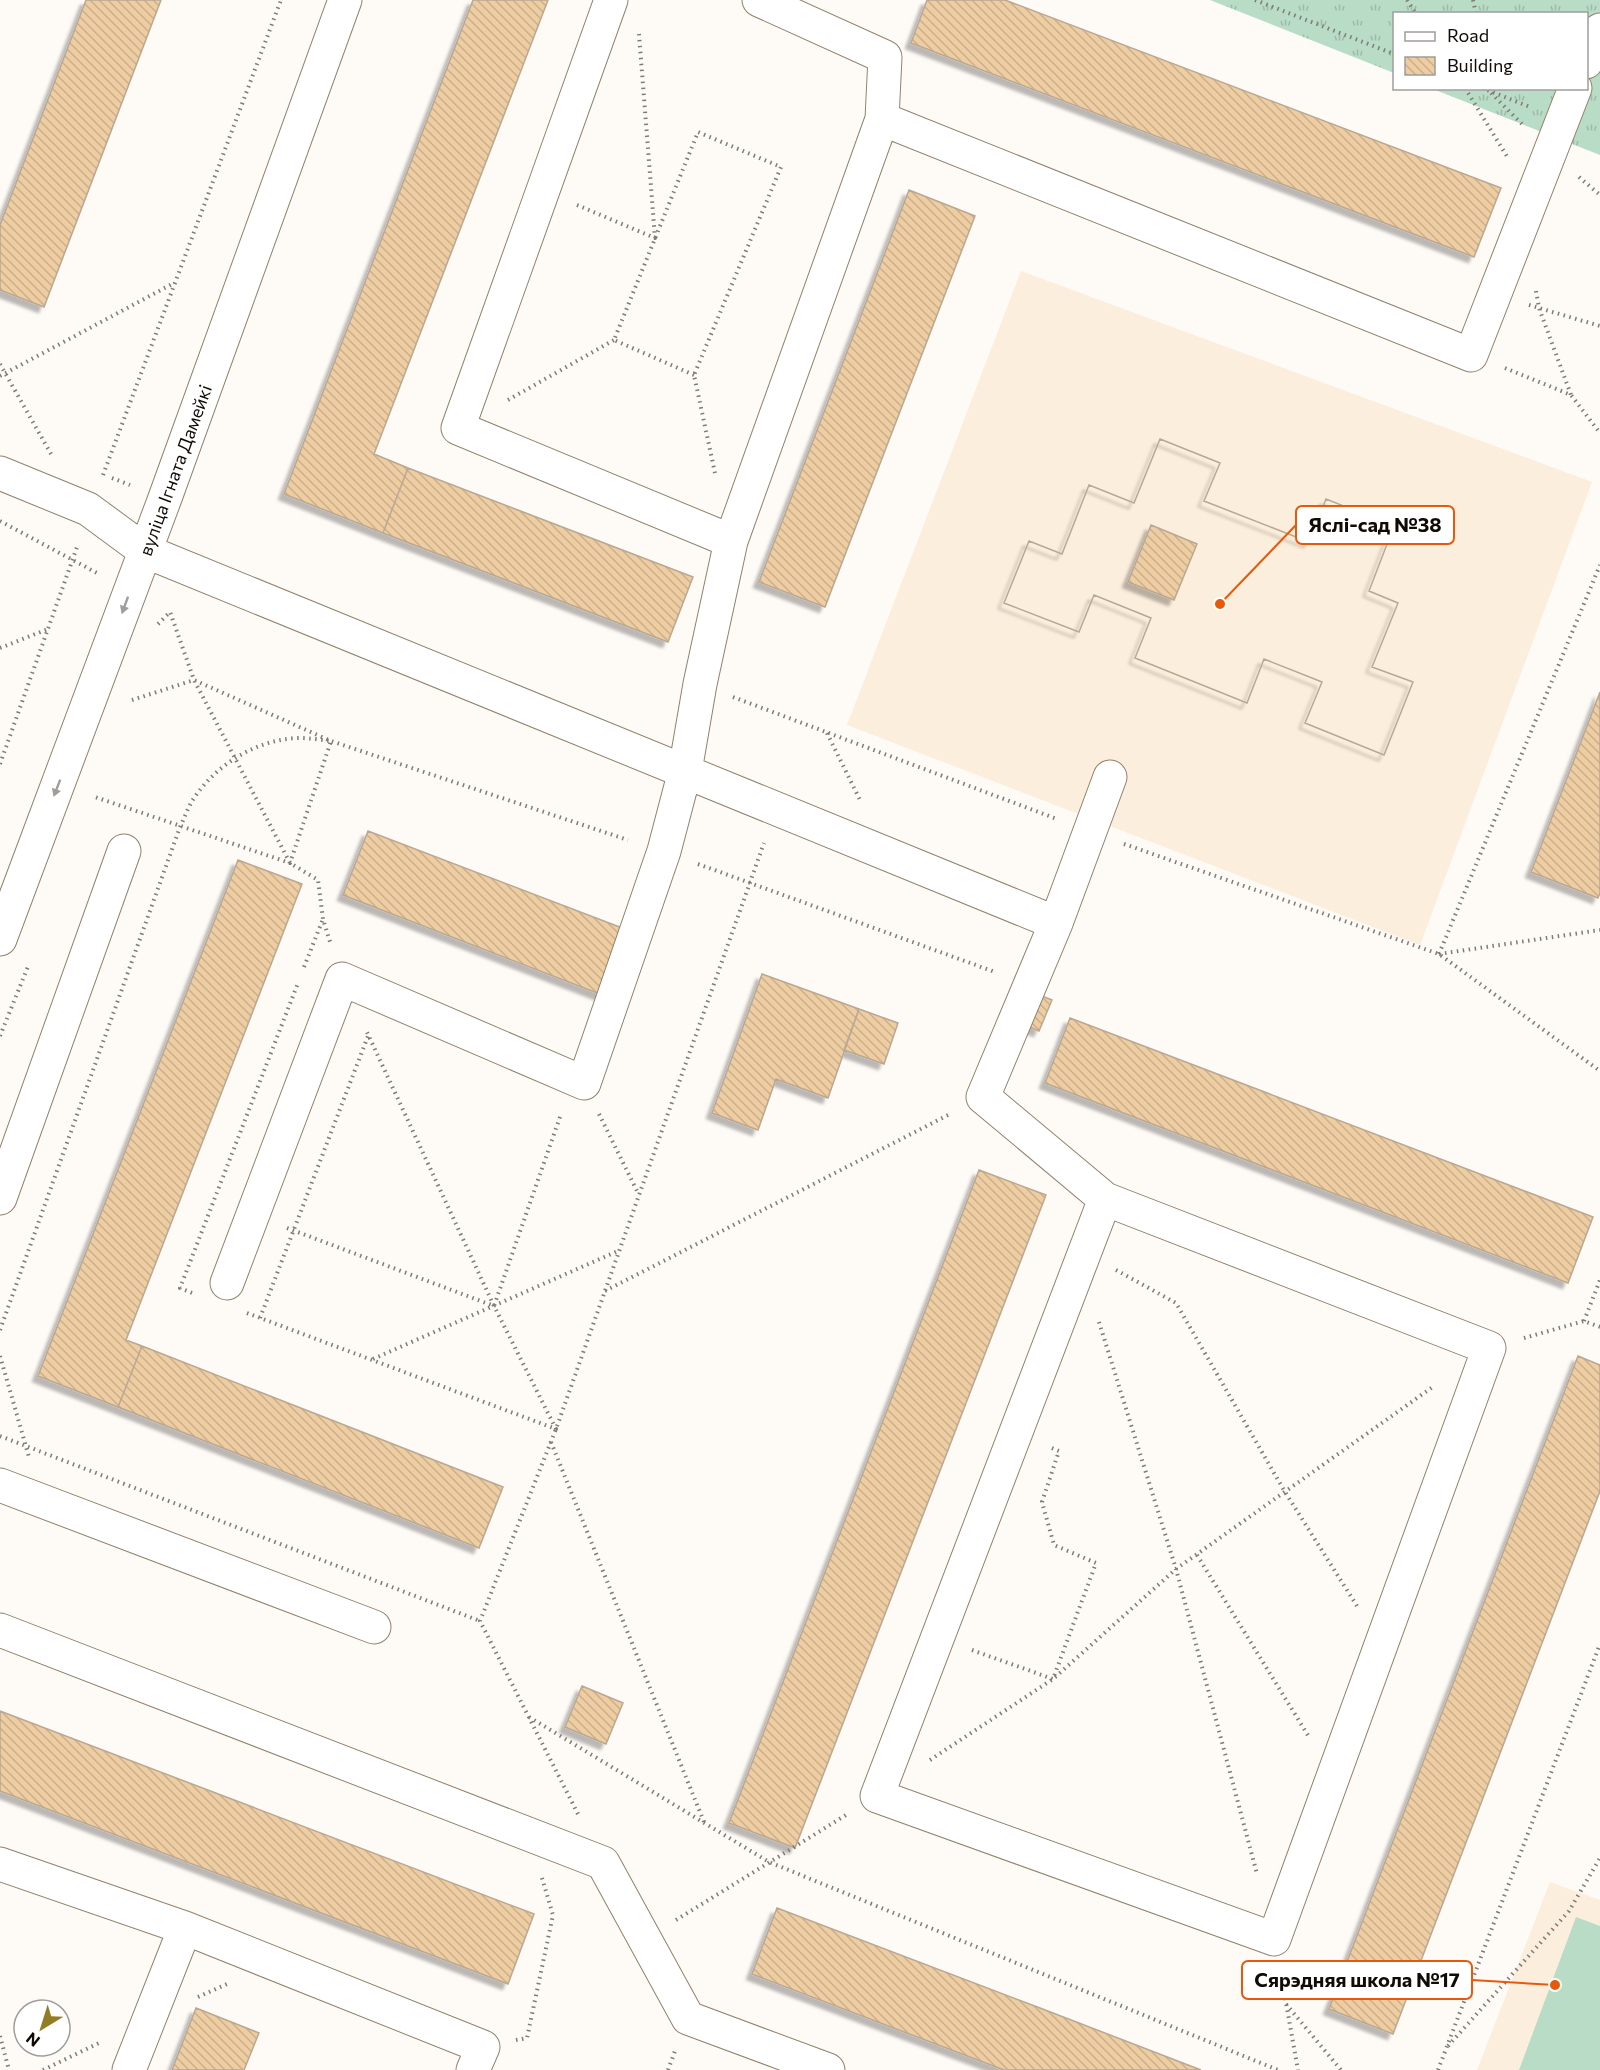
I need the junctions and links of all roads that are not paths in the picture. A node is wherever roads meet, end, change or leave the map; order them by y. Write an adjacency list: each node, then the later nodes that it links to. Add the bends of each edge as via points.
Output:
1 (345, 0): 10 (street, вуліца Ігната Дамейкі)
2 (611, 0): 9 (street, via 458,428)
3 (759, 0): 7 (street, via 885,57)
4 (1600, 30): 5 (street)
5 (1588, 60)
6 (1574, 90): 7 (street, via 1471,355)
7 (882, 119): 9 (street)
8 (0, 473): 10 (street, via 88,509)
9 (731, 541): 11 (street)
10 (145, 550): 11 (street); 15 (street, вуліца Ігната Дамейкі, one-way to 15)
11 (685, 771): 14 (street); 18 (street, via 664,851 579,1081 342,979)
12 (1110, 777): 14 (street)
13 (124, 851): 16 (street)
14 (1056, 923): 17 (street, via 983,1097)
15 (0, 939)
16 (0, 1198)
17 (1106, 1199): 17 (street, via 1489,1348 1274,1939 877,1796)
18 (222, 1297)
19 (0, 1485): 20 (street)
20 (375, 1627)
21 (0, 1630): 26 (street, via 603,1863 688,2018)
22 (0, 1864): 23 (street)
23 (185, 1929): 24 (street); 25 (street)
24 (478, 2058)
25 (129, 2070)
26 (828, 2070)

